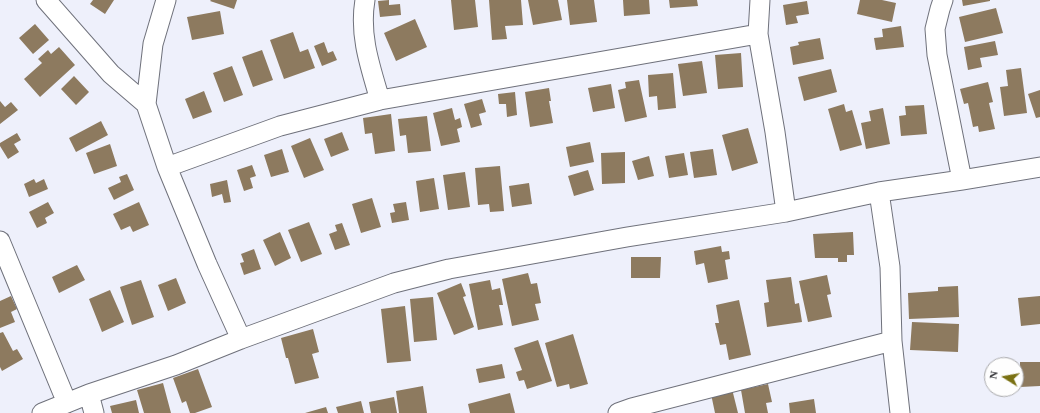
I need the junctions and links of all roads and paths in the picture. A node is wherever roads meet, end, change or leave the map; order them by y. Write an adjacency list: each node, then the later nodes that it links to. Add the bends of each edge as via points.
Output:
1 (46, 0): 8 (street, via 111,74)
2 (166, 0): 8 (street, via 153,44)
3 (365, 0): 7 (street, via 363,38)
4 (760, 0): 6 (street)
5 (943, 0): 11 (street, via 935,28 937,55)
6 (758, 34): 7 (street); 13 (street)
7 (380, 100): 9 (street, via 280,126)
8 (146, 104): 9 (street)
9 (167, 167): 15 (street)
10 (1040, 167): 11 (street)
11 (962, 180): 12 (street)
12 (879, 192): 13 (street); 16 (street, via 890,267)
13 (786, 212): 15 (street, via 449,269 394,283)
14 (0, 241): 18 (street)
15 (241, 340): 17 (street)
16 (892, 341): 21 (street); 22 (street)
17 (89, 394): 18 (street); 20 (street)
18 (67, 403): 19 (street)
19 (42, 413)
20 (94, 413)
21 (618, 413)
22 (900, 413)

